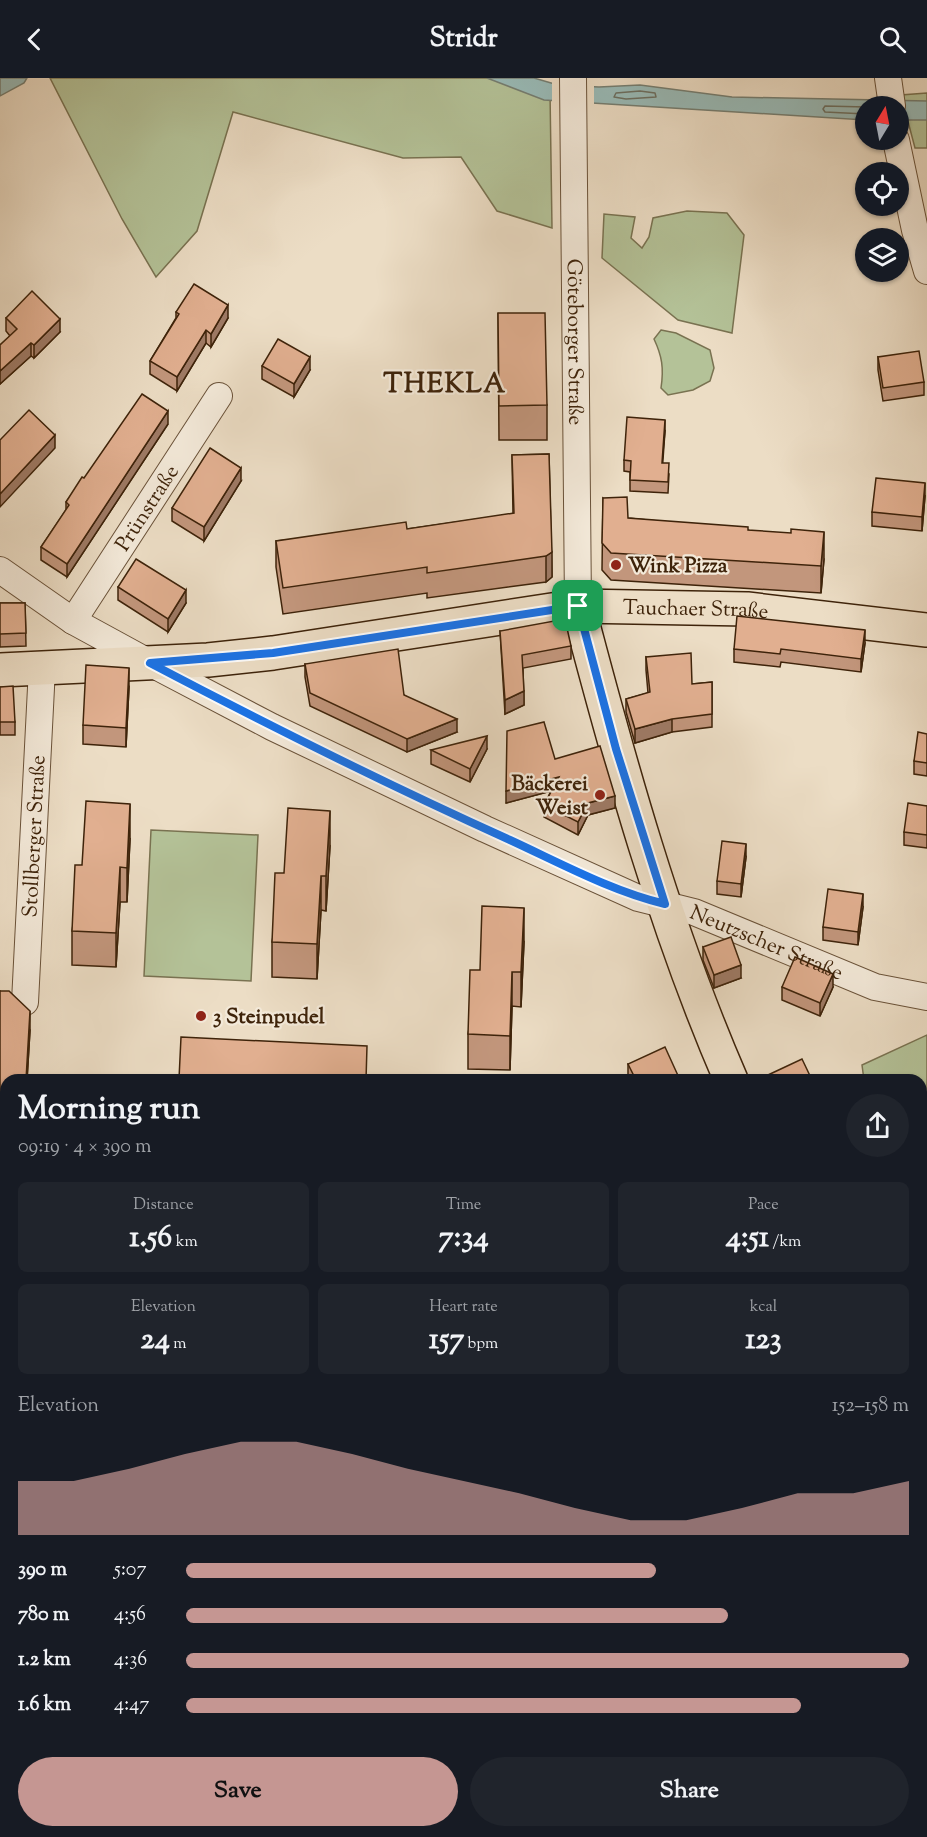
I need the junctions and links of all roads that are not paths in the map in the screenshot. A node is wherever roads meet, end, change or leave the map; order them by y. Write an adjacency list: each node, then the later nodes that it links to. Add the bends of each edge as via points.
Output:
1 (573, 78): 6 (street, Göteborger Straße)
2 (898, 150): 3 (street)
3 (927, 271)
4 (219, 396): 7 (street, Prünstraße)
5 (0, 570): 7 (street, Neutzscher Straße)
6 (578, 606): 8 (main road, Tauchaer Straße, via 747,609); 9 (main road, Tauchaer Straße, via 273,653); 12 (main road, via 616,749)
7 (73, 621): 9 (street, Neutzscher Straße)
8 (927, 630)
9 (150, 663): 10 (main road, Tauchaer Straße); 12 (street, Neutzscher Straße, via 272,727 486,829 638,897)
10 (42, 668): 11 (main road, Tauchaer Straße); 14 (street, Stollberger Straße)
11 (0, 670)
12 (665, 904): 13 (street, Neutzscher Straße, via 694,912 875,987); 15 (main road)
13 (927, 997)
14 (25, 1002)
15 (728, 1074)

